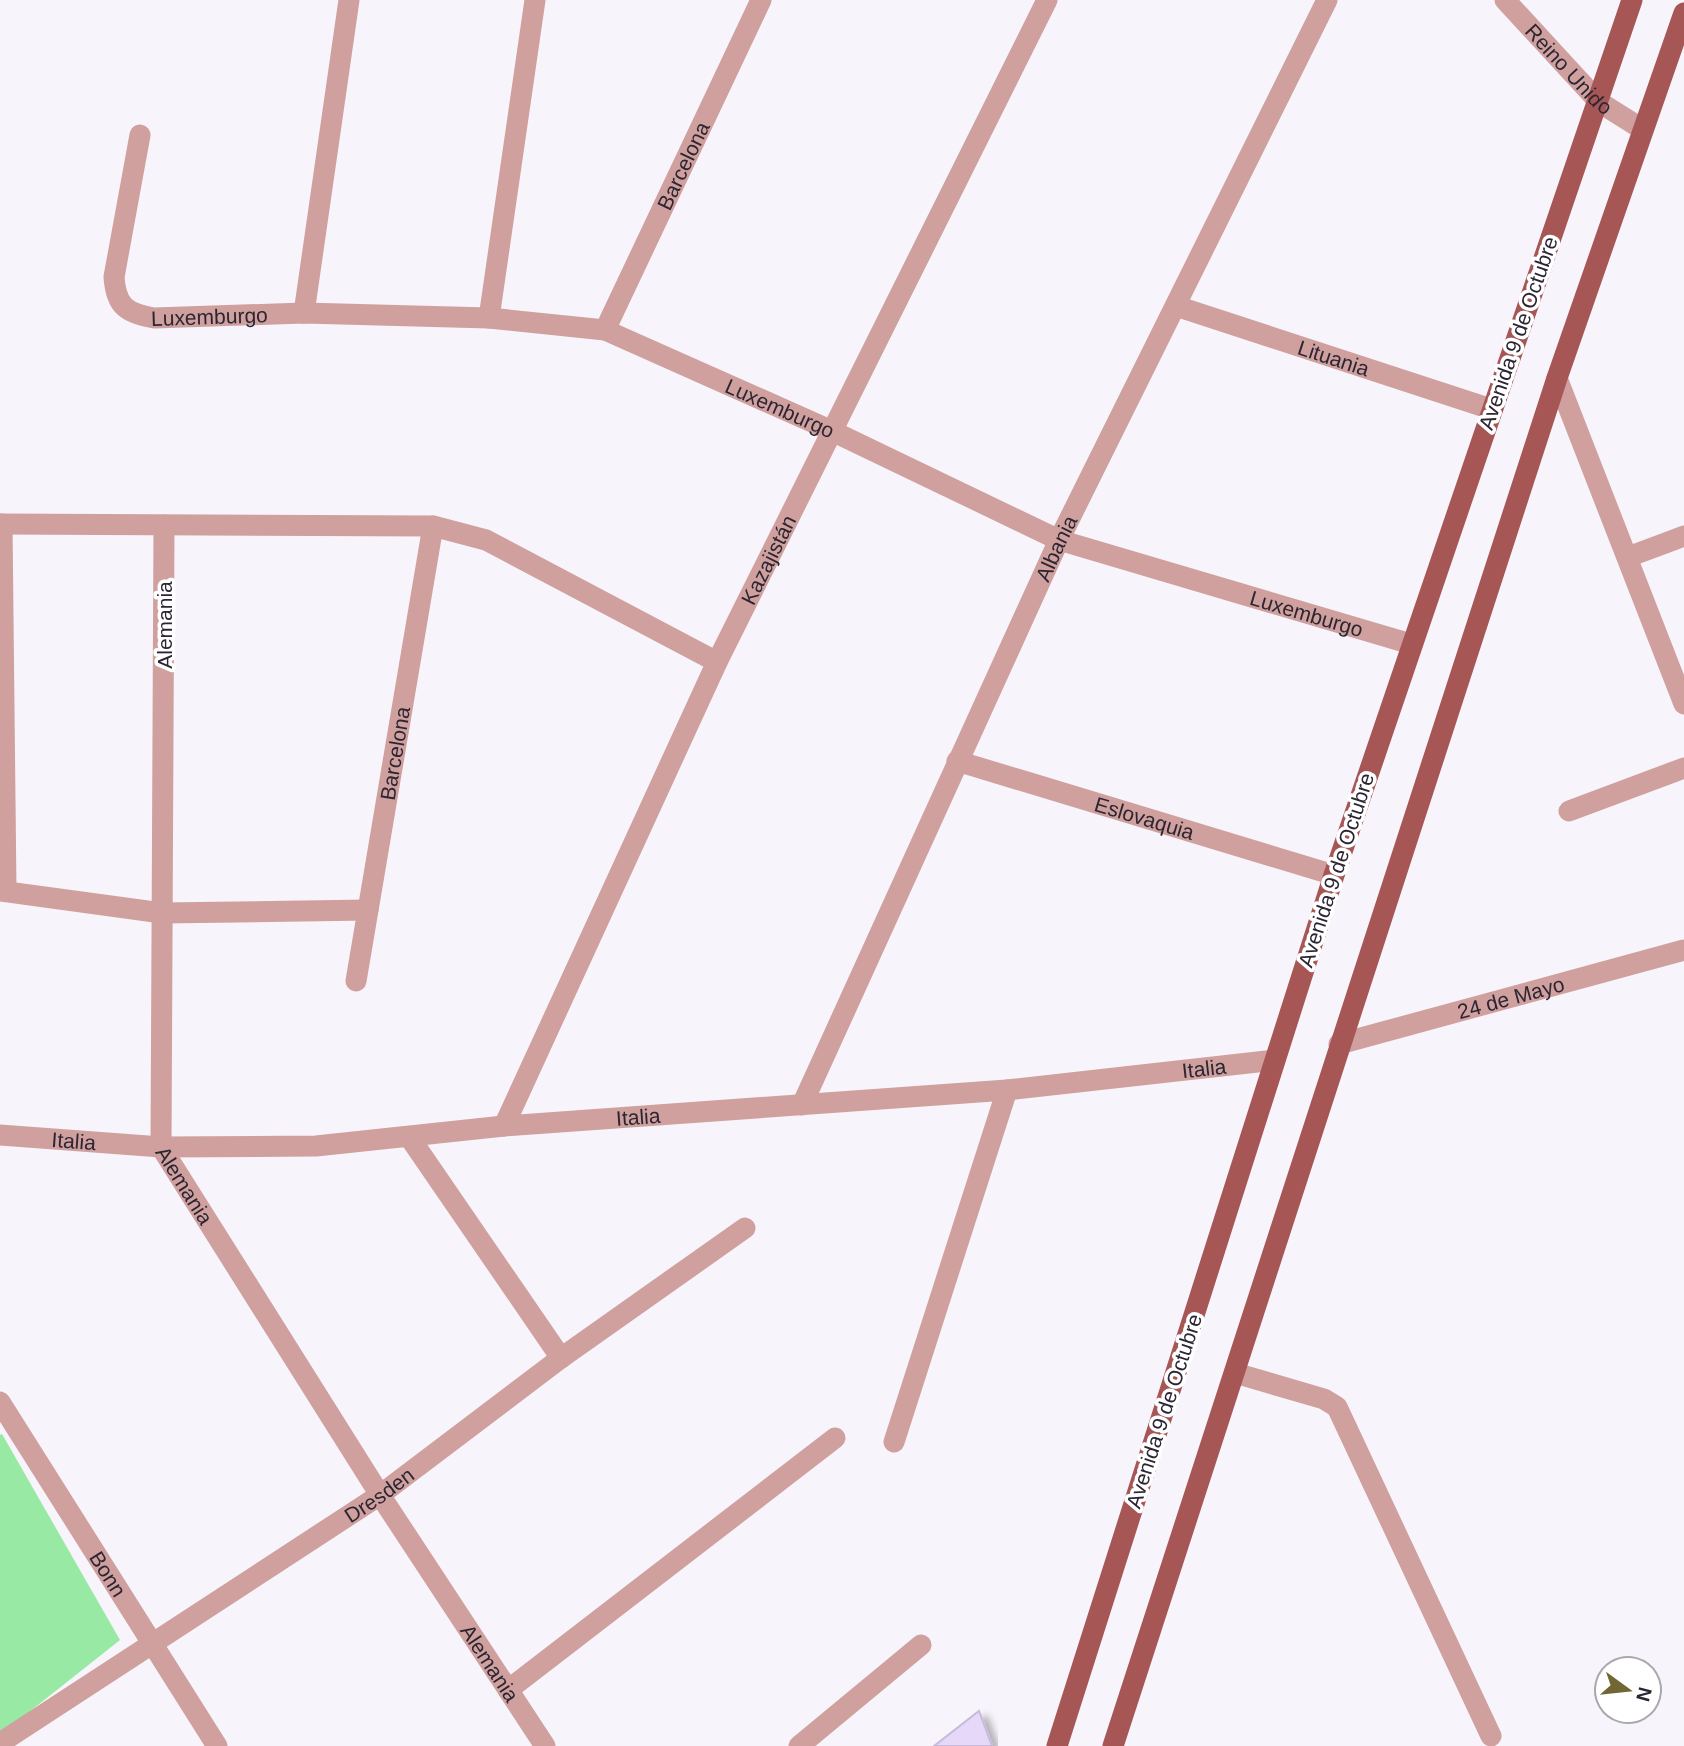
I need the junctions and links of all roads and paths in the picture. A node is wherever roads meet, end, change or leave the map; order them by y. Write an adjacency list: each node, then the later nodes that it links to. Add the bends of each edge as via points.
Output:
1 (349, 0): 13 (street)
2 (535, 0): 14 (street)
3 (761, 0): 15 (street, Barcelona)
4 (1046, 0): 18 (street, Kazajistán)
5 (1327, 0): 12 (street, Albania)
6 (1505, 0): 9 (street, Reino Unido)
7 (1632, 0): 9 (main road, Avenida 9 de Octubre)
8 (1682, 24): 10 (main road)
9 (1599, 102): 10 (street, Reino Unido); 17 (main road, Avenida 9 de Octubre)
10 (1642, 129): 16 (main road)
11 (140, 135): 13 (street, Luxemburgo, via 114,277 123,309 154,318)
12 (1176, 306): 17 (street, Lituania); 23 (street, Albania)
13 (304, 313): 14 (street, Luxemburgo)
14 (489, 318): 15 (street, Luxemburgo)
15 (605, 330): 18 (street, Luxemburgo)
16 (1557, 379): 24 (street); 37 (main road)
17 (1491, 409): 25 (main road, Avenida 9 de Octubre)
18 (830, 430): 23 (street, Luxemburgo); 26 (street, Kazajistán)
19 (1, 524): 20 (street); 32 (street)
20 (164, 525): 21 (street); 34 (street, Alemania)
21 (433, 526): 26 (street, via 486,540); 33 (street, Barcelona)
22 (1684, 536): 24 (street)
23 (1059, 540): 25 (street, Luxemburgo); 28 (street, Albania)
24 (1628, 557): 27 (street)
25 (1411, 643): 31 (main road, Avenida 9 de Octubre)
26 (717, 662): 41 (street, Kazajistán)
27 (1684, 704)
28 (957, 761): 31 (street, Eslovaquia); 40 (street, Albania)
29 (1684, 768): 30 (street)
30 (1569, 811)
31 (1334, 875): 38 (main road, Avenida 9 de Octubre)
32 (3, 891): 34 (street)
33 (368, 910): 34 (street); 36 (street, Barcelona)
34 (162, 913): 44 (street, Alemania)
35 (1684, 950): 37 (street, 24 de Mayo)
36 (356, 981)
37 (1339, 1044): 47 (main road)
38 (1275, 1060): 39 (street, Italia); 60 (main road, Avenida 9 de Octubre)
39 (1007, 1090): 40 (street, Italia); 50 (street)
40 (802, 1105): 41 (street, Italia)
41 (504, 1126): 43 (street, Italia)
42 (0, 1135): 44 (street, Italia)
43 (410, 1138): 44 (street, Italia, via 316,1146); 46 (street)
44 (161, 1147): 51 (street, Alemania)
45 (746, 1228): 46 (street, Dresden)
46 (561, 1358): 51 (street, Dresden)
47 (1234, 1373): 55 (street, via 1337,1406); 61 (main road)
48 (0, 1402): 52 (street, Bonn)
49 (835, 1438): 54 (street)
50 (894, 1442)
51 (380, 1495): 52 (street, Dresden); 54 (street, Alemania)
52 (149, 1643): 56 (street, Dresden); 57 (street, Bonn)
53 (921, 1645): 59 (street)
54 (508, 1690): 58 (street, Alemania)
55 (1491, 1736)
56 (0, 1743)
57 (217, 1746)
58 (545, 1746)
59 (799, 1746)
60 (1057, 1746)
61 (1113, 1746)

